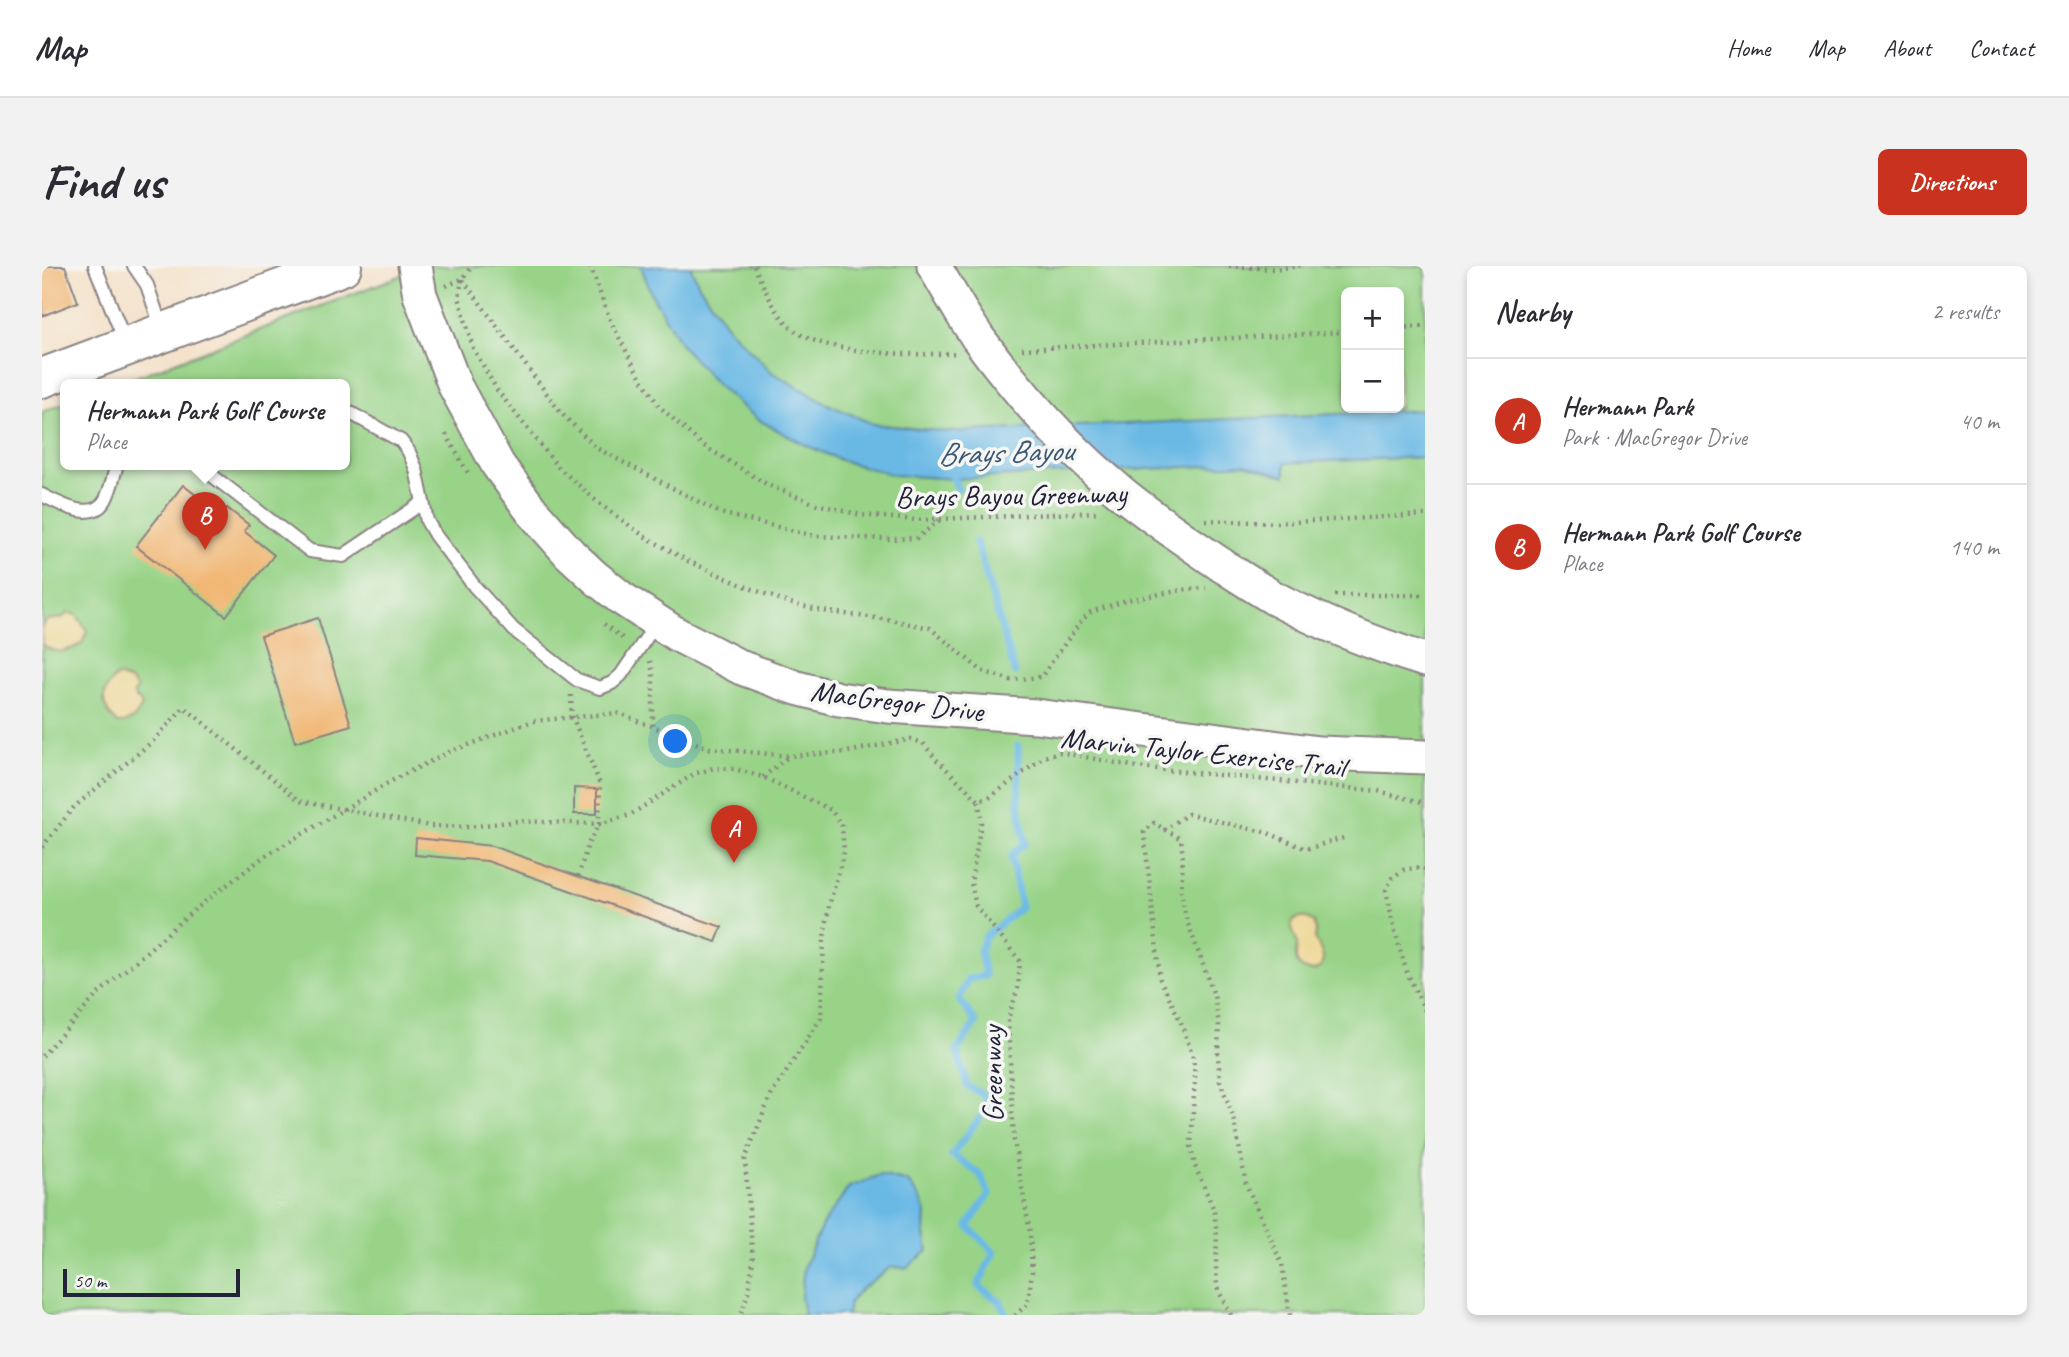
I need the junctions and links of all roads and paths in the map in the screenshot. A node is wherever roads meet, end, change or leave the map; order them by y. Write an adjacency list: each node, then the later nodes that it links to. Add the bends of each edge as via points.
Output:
1 (95, 266): 18 (lane)
2 (134, 266): 16 (lane, via 148,285)
3 (342, 266): 16 (main road, via 291,279)
4 (415, 266): 33 (main road, MacGregor Drive, via 420,295 445,364 498,465 570,554)
5 (472, 266): 11 (path)
6 (590, 266): 28 (path, Brays Bayou Greenway, via 610,320 636,370 659,406 701,444 768,485 816,504 861,515)
7 (754, 266): 17 (path, via 774,307 795,330 820,342 863,352 938,355)
8 (934, 266): 17 (main road)
9 (1229, 266): 10 (path)
10 (1300, 266)
11 (463, 279): 12 (path); 28 (path, via 561,413 598,449 720,513 815,536 888,539 917,538); 30 (path, via 460,297 472,348 497,390 558,467 643,536 742,585 822,611 930,628 982,671 1011,680 1041,677 1091,612)
12 (445, 287)
13 (1425, 326): 14 (path)
14 (1404, 328)
15 (1341, 332): 19 (path)
16 (163, 333): 18 (main road)
17 (971, 345): 30 (main road, bridge, via 1083,458)
18 (127, 346): 20 (main road)
19 (1017, 349)
20 (42, 378)
21 (350, 413): 25 (lane, via 401,441 410,452)
22 (115, 470): 24 (lane, via 104,503 90,511 71,509)
23 (205, 470): 25 (lane, via 310,551 327,555 343,556)
24 (42, 495)
25 (422, 503): 36 (lane, via 435,535 475,587 514,630)
26 (1104, 512): 28 (path, Brays Bayou Greenway)
27 (1425, 515): 29 (path, via 1275,523)
28 (941, 519)
29 (1199, 519)
30 (1221, 577): 34 (main road)
31 (1334, 595): 32 (path)
32 (1425, 595)
33 (657, 622): 36 (lane, via 612,683 600,688); 40 (main road, MacGregor Drive, via 742,668 839,699 1036,716 1319,753)
34 (1425, 660)
35 (651, 662): 38 (path)
36 (577, 680): 37 (path, via 570,697)
37 (572, 716): 38 (path, via 617,713); 44 (path, via 533,721 449,752); 45 (path, via 600,784)
38 (653, 727): 39 (path, via 709,748)
39 (789, 756): 41 (path); 42 (path, via 847,752 911,739 923,743)
40 (1425, 757)
41 (763, 777): 45 (path, via 714,768 694,774 638,810); 54 (path, via 831,810 842,826 844,852 824,937 821,1018 771,1097 745,1159 754,1261)
42 (979, 801): 43 (path, Marvin Taylor Exercise Trail, via 1044,757 1059,752 1137,767 1378,791); 53 (path, Greenway, via 981,823 971,883 976,906 1020,961 1009,1032 1014,1141 1032,1271 1028,1304)
43 (1425, 803)
44 (341, 810): 45 (path, via 429,826 517,821); 48 (path, via 300,801 184,707 154,740 74,807); 52 (path, via 262,858 193,911 98,994)
45 (599, 824): 50 (path, via 587,844)
46 (1164, 830): 47 (path, via 1188,814 1268,833 1306,849); 55 (path, via 1154,823 1144,832 1160,979 1193,1057 1191,1146 1214,1210 1217,1288); 56 (path, via 1181,839 1181,891 1214,995 1220,1081 1234,1119 1246,1184 1282,1264)
47 (1347, 837)
48 (42, 847)
49 (1425, 869): 51 (path, via 1404,870 1392,878 1386,890 1406,970)
50 (578, 877)
51 (1425, 1012)
52 (42, 1056)
53 (1017, 1312)
54 (741, 1315)
55 (1231, 1315)
56 (1290, 1315)

